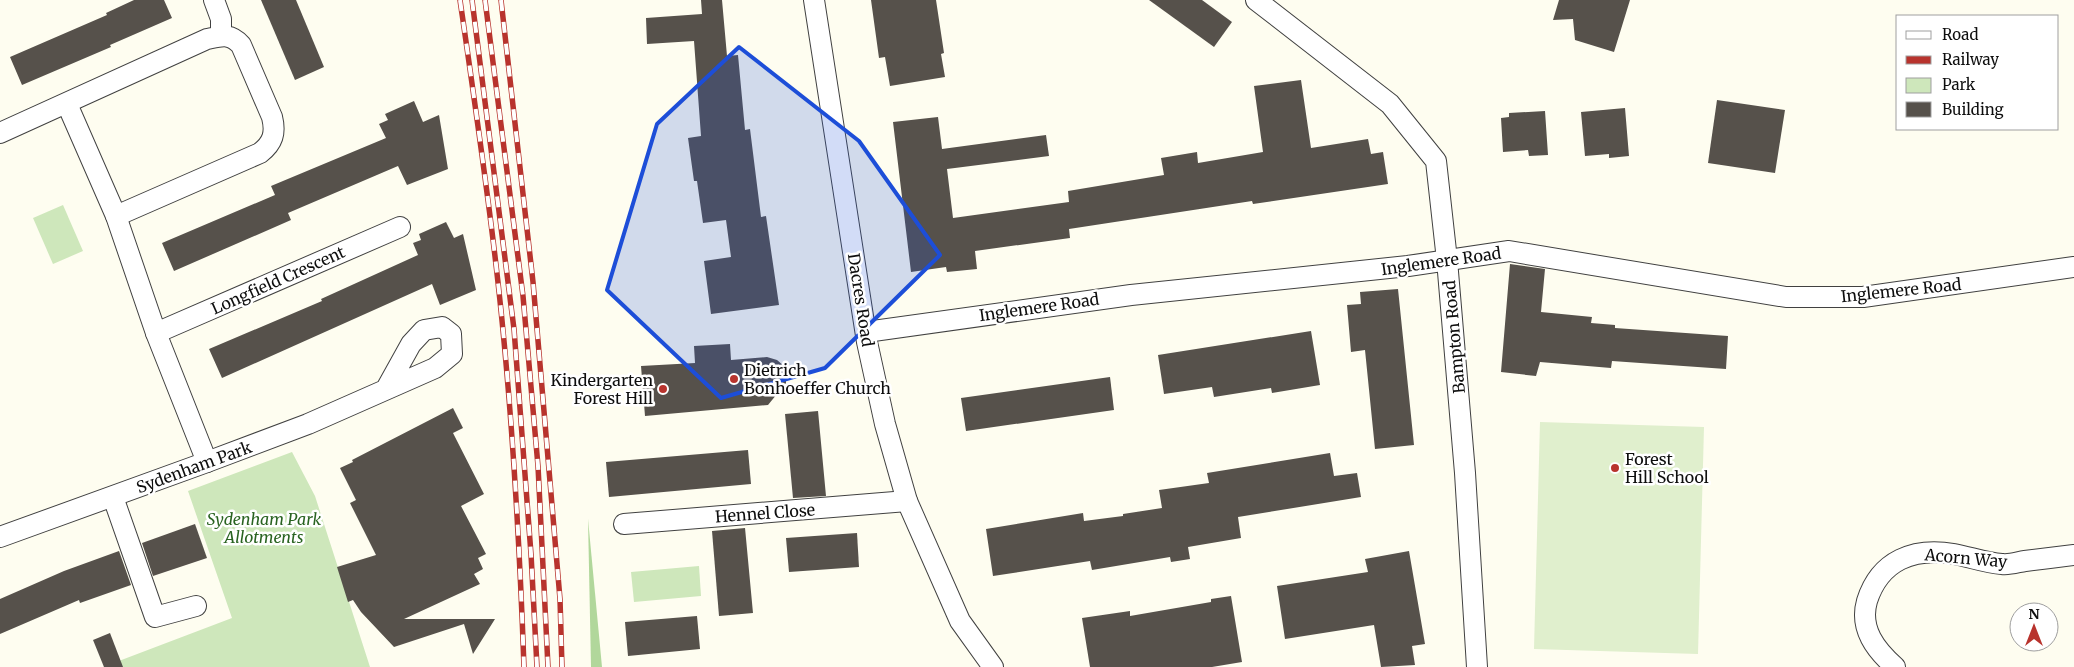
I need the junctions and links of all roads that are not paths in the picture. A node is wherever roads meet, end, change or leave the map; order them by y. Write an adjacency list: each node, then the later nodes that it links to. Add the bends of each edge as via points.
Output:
1 (214, 0): 4 (street, via 221,19)
2 (814, 0): 11 (street, Dacres Road)
3 (1256, 0): 9 (street, Bampton Road, via 1390,104 1436,161)
4 (221, 36): 5 (street, via 207,39); 7 (street, via 234,38 241,45 272,117 271,141 260,153)
5 (67, 104): 6 (street); 7 (street)
6 (0, 132)
7 (116, 216): 12 (street)
8 (400, 227): 12 (street, Longfield Crescent)
9 (1447, 260): 10 (street, Inglemere Road, via 1509,251 1786,297 1863,297); 11 (street, Inglemere Road, via 1122,296); 22 (street, Bampton Road)
10 (2074, 267)
11 (866, 332): 16 (street, Dacres Road, via 885,424)
12 (156, 333): 14 (street)
13 (386, 390): 14 (street, Sydenham Park)
14 (207, 462): 15 (street, Sydenham Park)
15 (113, 497): 18 (street, Sydenham Park); 20 (street, via 155,617)
16 (907, 501): 17 (street, Hennel Close); 21 (street, Dacres Road, via 960,621)
17 (624, 524)
18 (0, 537)
19 (2074, 555): 23 (street, Acorn Way, via 2003,564 1926,552 1898,560 1877,580 1870,592 1865,619 1872,642)
20 (196, 606)
21 (993, 667)
22 (1477, 667)
23 (1895, 667)

